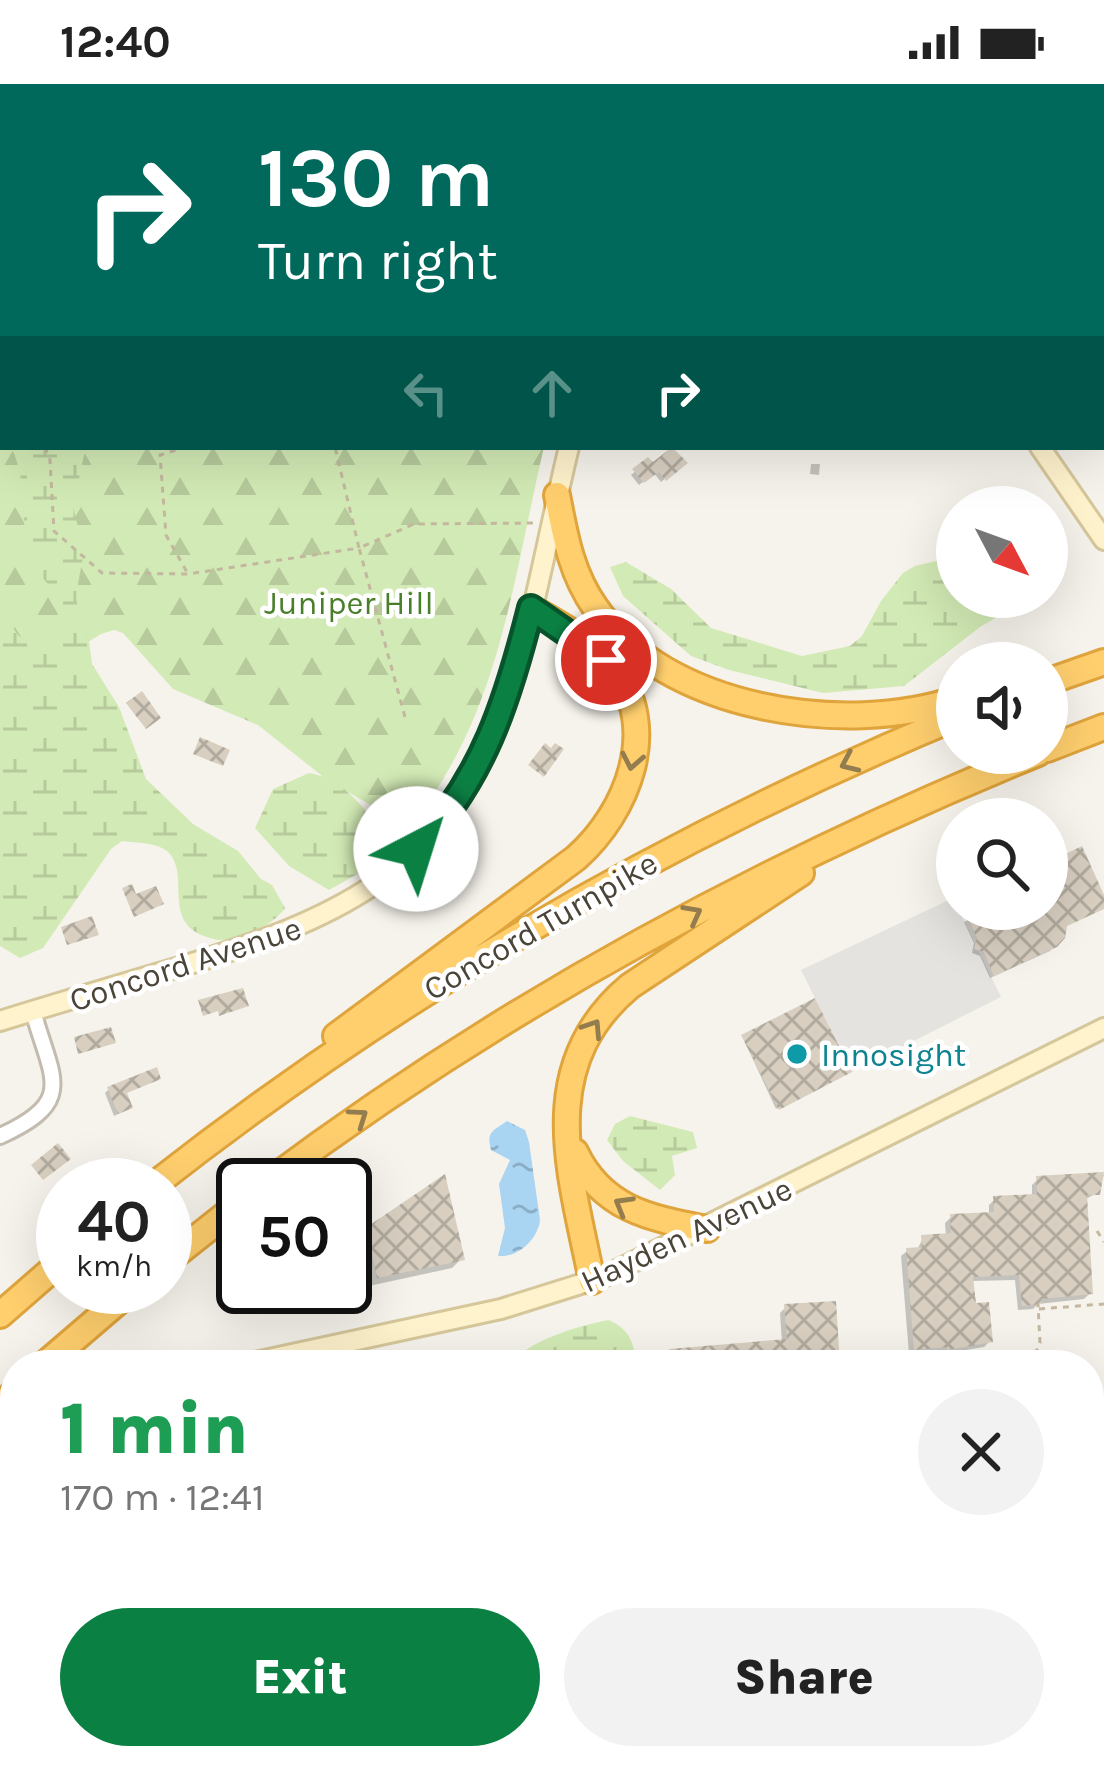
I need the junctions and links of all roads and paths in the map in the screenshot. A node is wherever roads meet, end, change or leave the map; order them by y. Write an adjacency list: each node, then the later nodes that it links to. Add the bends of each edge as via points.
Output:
1 (46, 450): 10 (path, via 54,531 102,573)
2 (177, 450): 10 (path, via 160,455 166,535)
3 (336, 450): 9 (path)
4 (567, 450): 6 (main road, Concord Avenue)
5 (1042, 450): 8 (main road)
6 (557, 495): 7 (main road, Concord Avenue); 14 (highway, via 584,590 615,632 664,670 725,695 810,712 882,713)
7 (550, 524): 9 (path, via 414,524); 11 (main road, Concord Avenue)
8 (1104, 540)
9 (358, 548): 10 (path); 15 (path)
10 (188, 574)
11 (531, 608): 21 (main road, Concord Avenue, via 478,767 392,872 298,928); 24 (highway, one-way to 24, via 594,648 626,688 636,740 619,804 577,858 346,1024)
12 (1104, 662): 13 (highway)
13 (1068, 674)
14 (936, 702)
15 (406, 717)
16 (936, 726): 24 (highway, Concord Turnpike, one-way to 24, via 635,868 453,974)
17 (1104, 727): 18 (highway)
18 (1068, 741)
19 (989, 774): 20 (highway, Concord Turnpike)
20 (850, 835): 26 (highway, one-way to 20, via 573,1067 605,1009); 28 (highway, Concord Turnpike, one-way to 20, via 533,1005)
21 (33, 1011): 22 (main road, Concord Avenue); 25 (street, via 51,1102)
22 (0, 1021)
23 (1104, 1028): 30 (main road, Hayden Avenue)
24 (294, 1080): 27 (highway, Concord Turnpike)
25 (0, 1136)
26 (568, 1138): 30 (highway, one-way to 26, via 617,1204); 35 (highway)
27 (190, 1158)
28 (302, 1158)
29 (216, 1222): 32 (highway)
30 (707, 1228): 35 (main road, Hayden Avenue)
31 (1097, 1231): 33 (path)
32 (192, 1241)
33 (1104, 1241): 34 (path)
34 (1104, 1251)
35 (592, 1281): 41 (main road, Hayden Avenue, via 500,1309)
36 (36, 1284): 39 (highway)
37 (1104, 1304): 42 (path, via 1038,1307)
38 (104, 1314): 40 (highway)
39 (0, 1315)
40 (62, 1350)
41 (296, 1350)
42 (1037, 1350)

